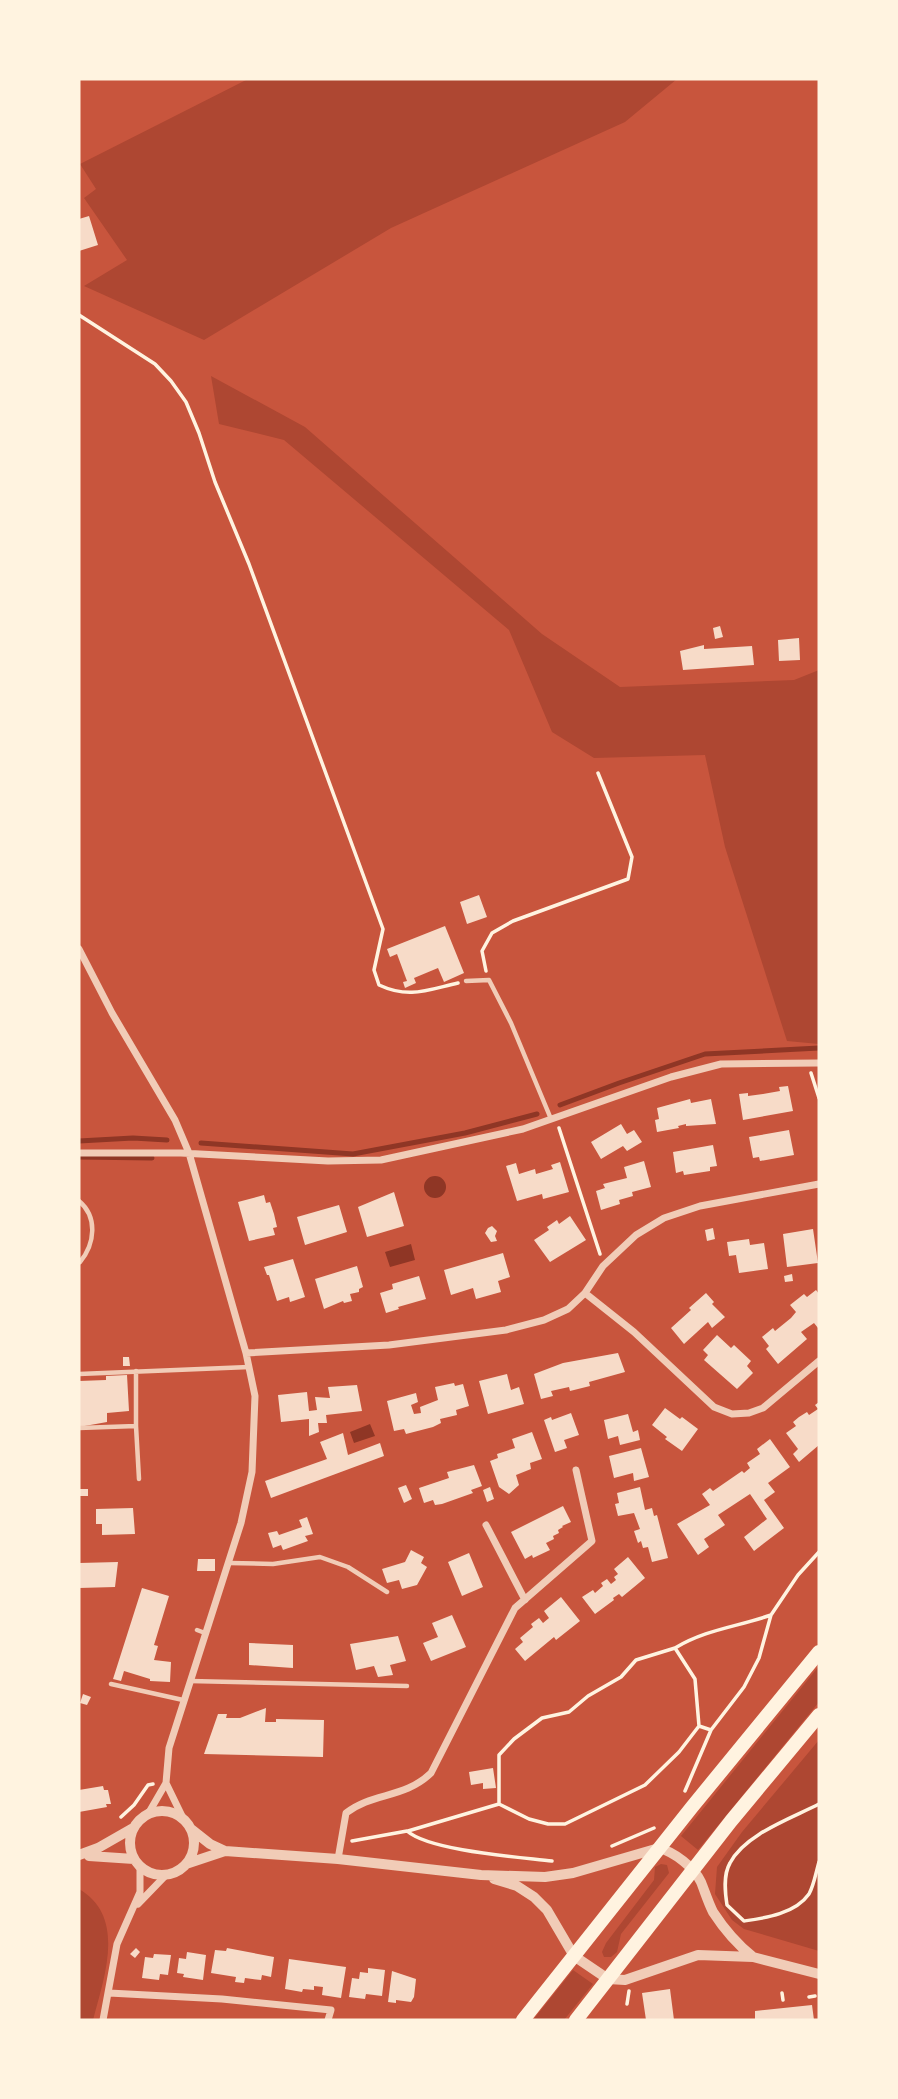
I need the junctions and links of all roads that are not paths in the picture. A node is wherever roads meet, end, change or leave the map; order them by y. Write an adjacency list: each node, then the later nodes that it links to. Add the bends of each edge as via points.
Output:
1 (79, 948): 6 (street)
2 (466, 981): 4 (lane, via 488,980)
3 (819, 1063): 4 (street, via 721,1064)
4 (553, 1118): 6 (street, via 523,1129 381,1160)
5 (79, 1153): 6 (street)
6 (189, 1153): 11 (street)
7 (819, 1184): 10 (street, via 700,1206 664,1218 636,1235 603,1266)
8 (79, 1201): 9 (lane, via 92,1221 93,1235)
9 (80, 1262)
10 (586, 1293): 11 (street, via 568,1309 506,1330 389,1345); 12 (street, via 714,1407 732,1414 763,1408)
11 (246, 1353): 13 (street)
12 (819, 1361)
13 (249, 1367): 14 (lane); 21 (street, via 255,1396 252,1472)
14 (136, 1371): 15 (lane); 16 (lane)
15 (79, 1374)
16 (136, 1426): 17 (lane); 19 (lane)
17 (79, 1429)
18 (576, 1471): 23 (street, via 592,1541)
19 (139, 1479)
20 (486, 1525): 23 (street)
21 (228, 1563): 22 (lane, via 273,1564 320,1556 348,1567); 25 (street, via 201,1632)
22 (387, 1592)
23 (525, 1600): 38 (street, via 515,1608 431,1773 408,1790 360,1803 346,1813)
24 (819, 1652): 35 (highway)
25 (190, 1681): 27 (lane); 28 (street)
26 (111, 1684): 28 (lane)
27 (407, 1686)
28 (183, 1700): 30 (street, via 169,1748)
29 (819, 1715): 41 (highway)
30 (166, 1783): 31 (street); 32 (street)
31 (148, 1814): 32 (street, via 166,1811); 33 (street)
32 (183, 1818): 34 (street)
33 (133, 1828): 37 (street); 39 (street, via 130,1844)
34 (191, 1829): 36 (street); 40 (street, via 194,1843)
35 (659, 1848): 41 (street); 43 (street, via 545,1877); 45 (highway)
36 (225, 1851): 38 (street); 40 (street)
37 (79, 1856): 39 (street)
38 (338, 1859): 43 (street)
39 (137, 1862): 42 (street, via 152,1873); 44 (street, via 140,1892)
40 (186, 1864): 42 (street)
41 (693, 1870): 46 (street, via 722,1925); 48 (highway)
42 (166, 1875): 44 (street)
43 (481, 1875): 45 (street, via 517,1886 534,1897)
44 (135, 1907): 49 (street, via 117,1944)
45 (574, 1956): 48 (street); 52 (highway)
46 (753, 1957): 47 (street); 48 (street, via 698,1955 625,1980)
47 (819, 1974)
48 (608, 1979): 53 (highway)
49 (109, 1993): 50 (street); 51 (street, via 331,2010)
50 (103, 2020)
51 (328, 2020)
52 (523, 2020)
53 (576, 2020)

